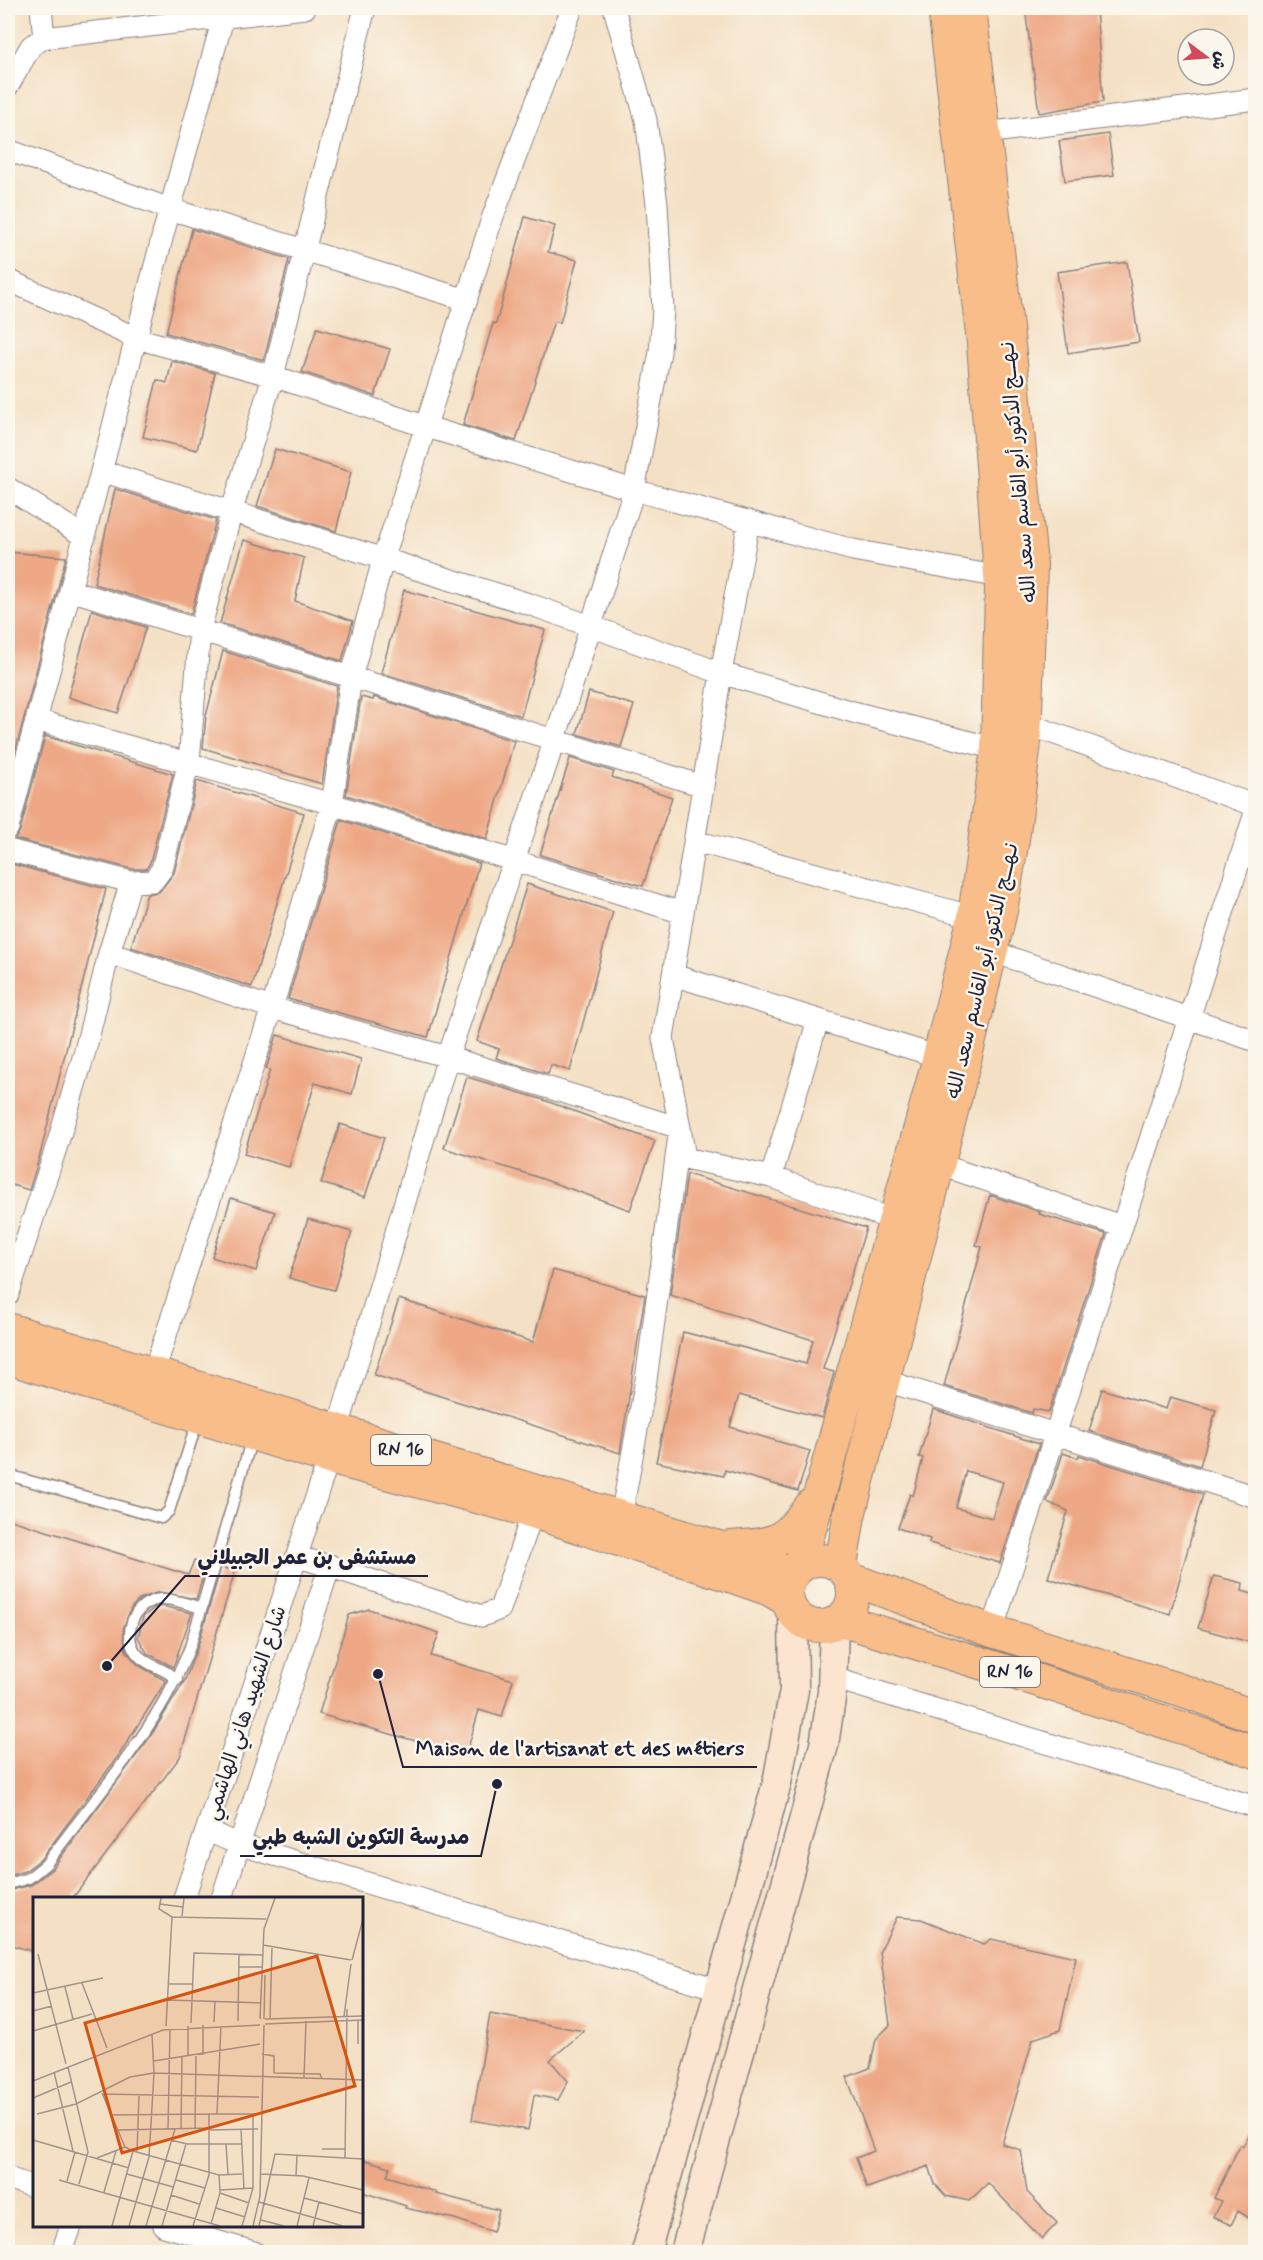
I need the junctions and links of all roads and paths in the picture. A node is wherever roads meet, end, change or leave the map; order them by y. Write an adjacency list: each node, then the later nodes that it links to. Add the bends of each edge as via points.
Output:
1 (41, 8): 9 (street)
2 (305, 8): 8 (street)
3 (365, 8): 15 (street)
4 (572, 8): 18 (street, via 492,219)
5 (614, 8): 24 (street, شارع الشهيد هاني الهاشمي, via 646,120 657,204 663,310 660,352)
6 (944, 8): 17 (main road, نـهـــج الدكتور أبو القاسم سعد الله)
7 (970, 8): 12 (main road, نـهـــج الدكتور أبو القاسم سعد الله)
8 (224, 15): 9 (street); 14 (street)
9 (44, 38): 10 (street, via 31,45)
10 (8, 86)
11 (1256, 99): 12 (street)
12 (985, 133): 17 (main road, نـهـــج الدكتور أبو القاسم سعد الله)
13 (8, 150): 14 (street)
14 (170, 209): 15 (street); 19 (street)
15 (304, 250): 18 (street); 20 (street)
16 (8, 280): 19 (street)
17 (990, 290): 29 (main road, نـهـــج الدكتور أبو القاسم سعد الله); 36 (main road, نـهـــج الدكتور أبو القاسم سعد الله, via 1031,565)
18 (467, 300): 21 (street)
19 (136, 338): 20 (street); 22 (street)
20 (273, 376): 21 (street); 25 (street)
21 (427, 427): 24 (street); 28 (street)
22 (101, 471): 25 (street); 27 (street)
23 (8, 488): 27 (street)
24 (634, 490): 26 (street); 31 (street, شارع الشهيد هاني الهاشمي)
25 (232, 510): 28 (street); 32 (street)
26 (749, 521): 29 (street, via 853,550); 33 (street)
27 (85, 537): 30 (street)
28 (383, 560): 31 (street); 34 (street)
29 (1000, 577): 38 (main road, نـهـــج الدكتور أبو القاسم سعد الله)
30 (70, 590): 32 (street); 35 (street)
31 (590, 627): 33 (street); 37 (street, شارع الشهيد هاني الهاشمي)
32 (200, 630): 34 (street); 39 (street)
33 (722, 673): 38 (street); 40 (street)
34 (351, 678): 37 (street); 41 (street)
35 (36, 720): 39 (street); 43 (street)
36 (1025, 723): 42 (street); 50 (main road, نـهـــج الدكتور أبو القاسم سعد الله, via 1014,833)
37 (555, 742): 40 (street); 46 (street, شارع الشهيد هاني الهاشمي)
38 (997, 749): 49 (main road, نـهـــج الدكتور أبو القاسم سعد الله)
39 (189, 761): 41 (street); 47 (street, via 162,869 153,881)
40 (704, 786): 44 (street)
41 (332, 804): 46 (street); 53 (street)
42 (1256, 808): 54 (street)
43 (8, 828)
44 (694, 841): 48 (street); 49 (street)
45 (8, 850): 47 (street)
46 (513, 861): 48 (street); 57 (street, شارع الشهيد هاني الهاشمي)
47 (131, 882): 51 (street)
48 (683, 914): 52 (street)
49 (974, 917): 58 (main road, نـهـــج الدكتور أبو القاسم سعد الله)
50 (992, 951): 54 (street); 60 (main road, نـهـــج الدكتور أبو القاسم سعد الله)
51 (109, 953): 53 (street); 64 (street, via 82,1063)
52 (673, 975): 55 (street); 59 (street, via 663,1038)
53 (272, 1008): 57 (street); 67 (street)
54 (1188, 1018): 56 (street); 63 (street)
55 (818, 1020): 58 (street); 61 (street)
56 (1256, 1041)
57 (448, 1057): 59 (street); 72 (street, شارع الشهيد هاني الهاشمي)
58 (939, 1057): 62 (main road, نـهـــج الدكتور أبو القاسم سعد الله)
59 (680, 1128): 61 (street, via 685,1158); 77 (street, via 646,1380)
60 (938, 1164): 63 (street); 68 (main road, نـهـــج الدكتور أبو القاسم سعد الله)
61 (771, 1177): 62 (street)
62 (894, 1220): 74 (main road, نـهـــج الدكتور أبو القاسم سعد الله)
63 (1121, 1226): 71 (street)
64 (9, 1283)
65 (8, 1329): 67 (main road, RN 16)
66 (8, 1358): 69 (main road, RN 16)
67 (153, 1375): 70 (main road, RN 16)
68 (883, 1380): 71 (street); 81 (main road, نـهـــج الدكتور أبو القاسم سعد الله, via 849,1516)
69 (199, 1417): 70 (main road, RN 16); 73 (lane, via 169,1511 161,1518)
70 (257, 1420): 72 (main road, RN 16); 83 (lane)
71 (1055, 1433): 75 (street); 85 (street)
72 (332, 1444): 76 (main road, RN 16); 77 (main road, RN 16); 79 (street, شارع الشهيد هاني الهاشمي)
73 (8, 1475)
74 (819, 1494): 78 (main road, via 786,1536 759,1545); 82 (main road, نـهـــج الدكتور أبو القاسم سعد الله)
75 (1256, 1497)
76 (533, 1512): 80 (street, via 500,1609 482,1616); 82 (main road, RN 16, via 770,1590)
77 (621, 1517): 78 (main road, RN 16)
78 (722, 1548): 82 (main road, RN 16)
79 (297, 1556): 80 (street); 91 (street, شارع الشهيد هاني الهاشمي)
80 (330, 1565): 92 (street)
81 (846, 1572): 82 (main road, via 820,1559); 84 (main road, via 854,1597 847,1613); 85 (main road, RN 16)
82 (793, 1588): 84 (main road, via 807,1623 816,1626); 96 (main road, via 794,1690 787,1734)
83 (202, 1608): 87 (lane); 87 (lane, via 160,1599 143,1606 132,1620 129,1631 136,1654)
84 (837, 1621): 86 (main road); 89 (main road, RN 16, via 1036,1680)
85 (992, 1631): 88 (main road, RN 16)
86 (833, 1678): 90 (street); 104 (main road, via 824,1745)
87 (177, 1680): 93 (lane, via 159,1712 46,1864 29,1878)
88 (1256, 1717)
89 (1256, 1752)
90 (1256, 1807)
91 (208, 1831): 92 (street); 94 (street, شارع الشهيد هاني الهاشمي)
92 (238, 1844): 95 (street); 96 (street)
93 (8, 1884)
94 (185, 1897)
95 (223, 1897)
96 (721, 1990): 103 (main road)
97 (8, 2178): 98 (street)
98 (33, 2187)
99 (71, 2227): 101 (street)
100 (167, 2227): 102 (street)
101 (62, 2253)
102 (254, 2253)
103 (646, 2253)
104 (686, 2253)

